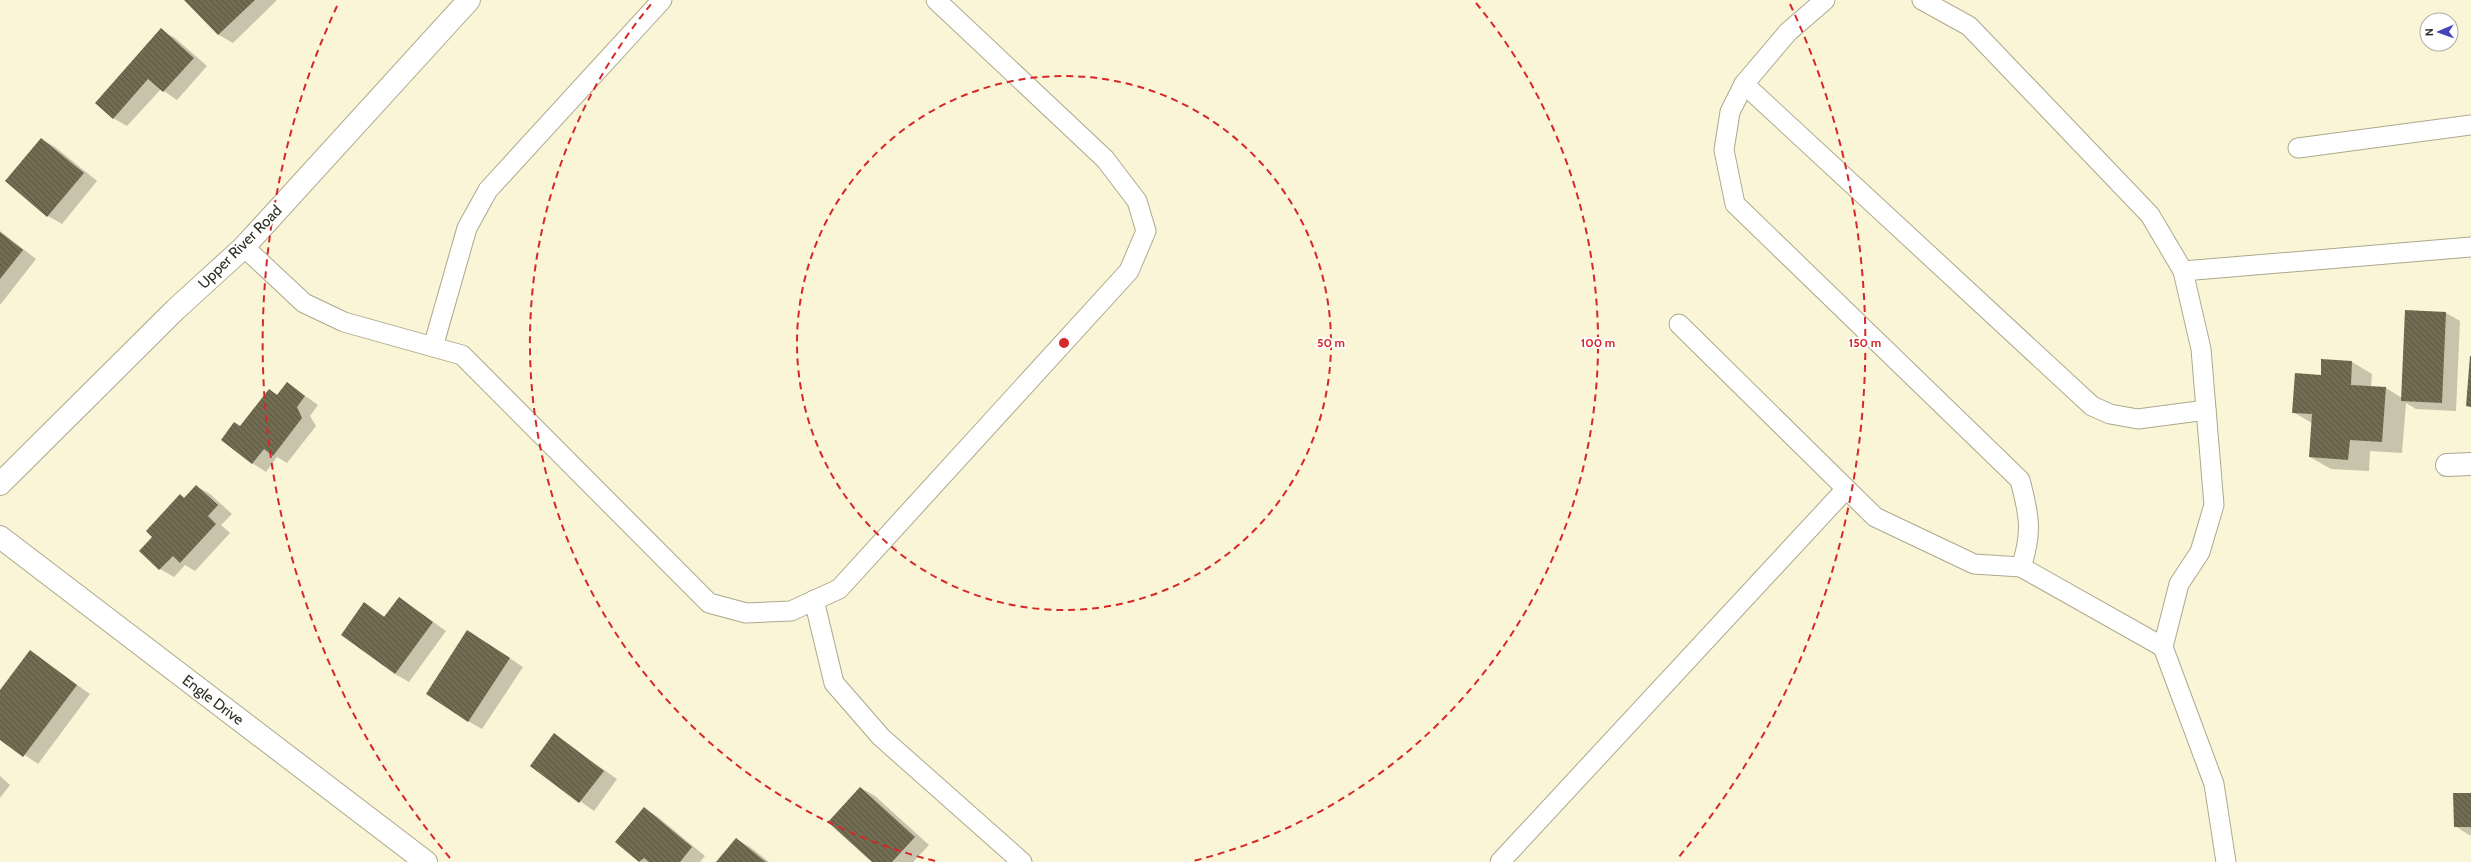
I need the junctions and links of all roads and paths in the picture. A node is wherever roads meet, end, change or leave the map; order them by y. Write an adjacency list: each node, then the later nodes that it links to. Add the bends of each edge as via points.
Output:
1 (469, 0): 9 (street, Upper River Road)
2 (662, 0): 13 (lane, via 488,190 467,228)
3 (936, 0): 21 (lane, via 1105,159 1138,201 1146,230 1129,271 839,589)
4 (1825, 0): 6 (lane, via 1788,32)
5 (1922, 0): 11 (lane, via 1969,26 2150,215)
6 (1744, 84): 14 (lane, via 2092,406 2110,414 2138,419); 20 (lane, via 1730,112 1724,150 1735,204 2020,480 2029,513 2028,545)
7 (2471, 125): 8 (lane)
8 (2298, 148)
9 (244, 246): 13 (lane, via 304,303 344,322); 17 (street, Upper River Road, via 176,309)
10 (2471, 247): 11 (lane)
11 (2183, 271): 14 (lane, via 2201,349)
12 (1679, 324): 18 (lane)
13 (433, 347): 21 (lane, via 462,355 709,603 746,613 791,611)
14 (2206, 410): 22 (lane, via 2214,505 2200,552 2178,584)
15 (2471, 464): 16 (street)
16 (2447, 465)
17 (0, 484)
18 (1846, 489): 20 (lane, via 1874,517 1974,564); 25 (lane)
19 (0, 537): 23 (street, Engle Drive)
20 (2021, 567): 22 (lane)
21 (814, 600): 24 (lane, via 834,683 881,737)
22 (2163, 647): 26 (lane, via 2214,784)
23 (426, 862)
24 (1022, 862)
25 (1500, 862)
26 (2226, 862)

